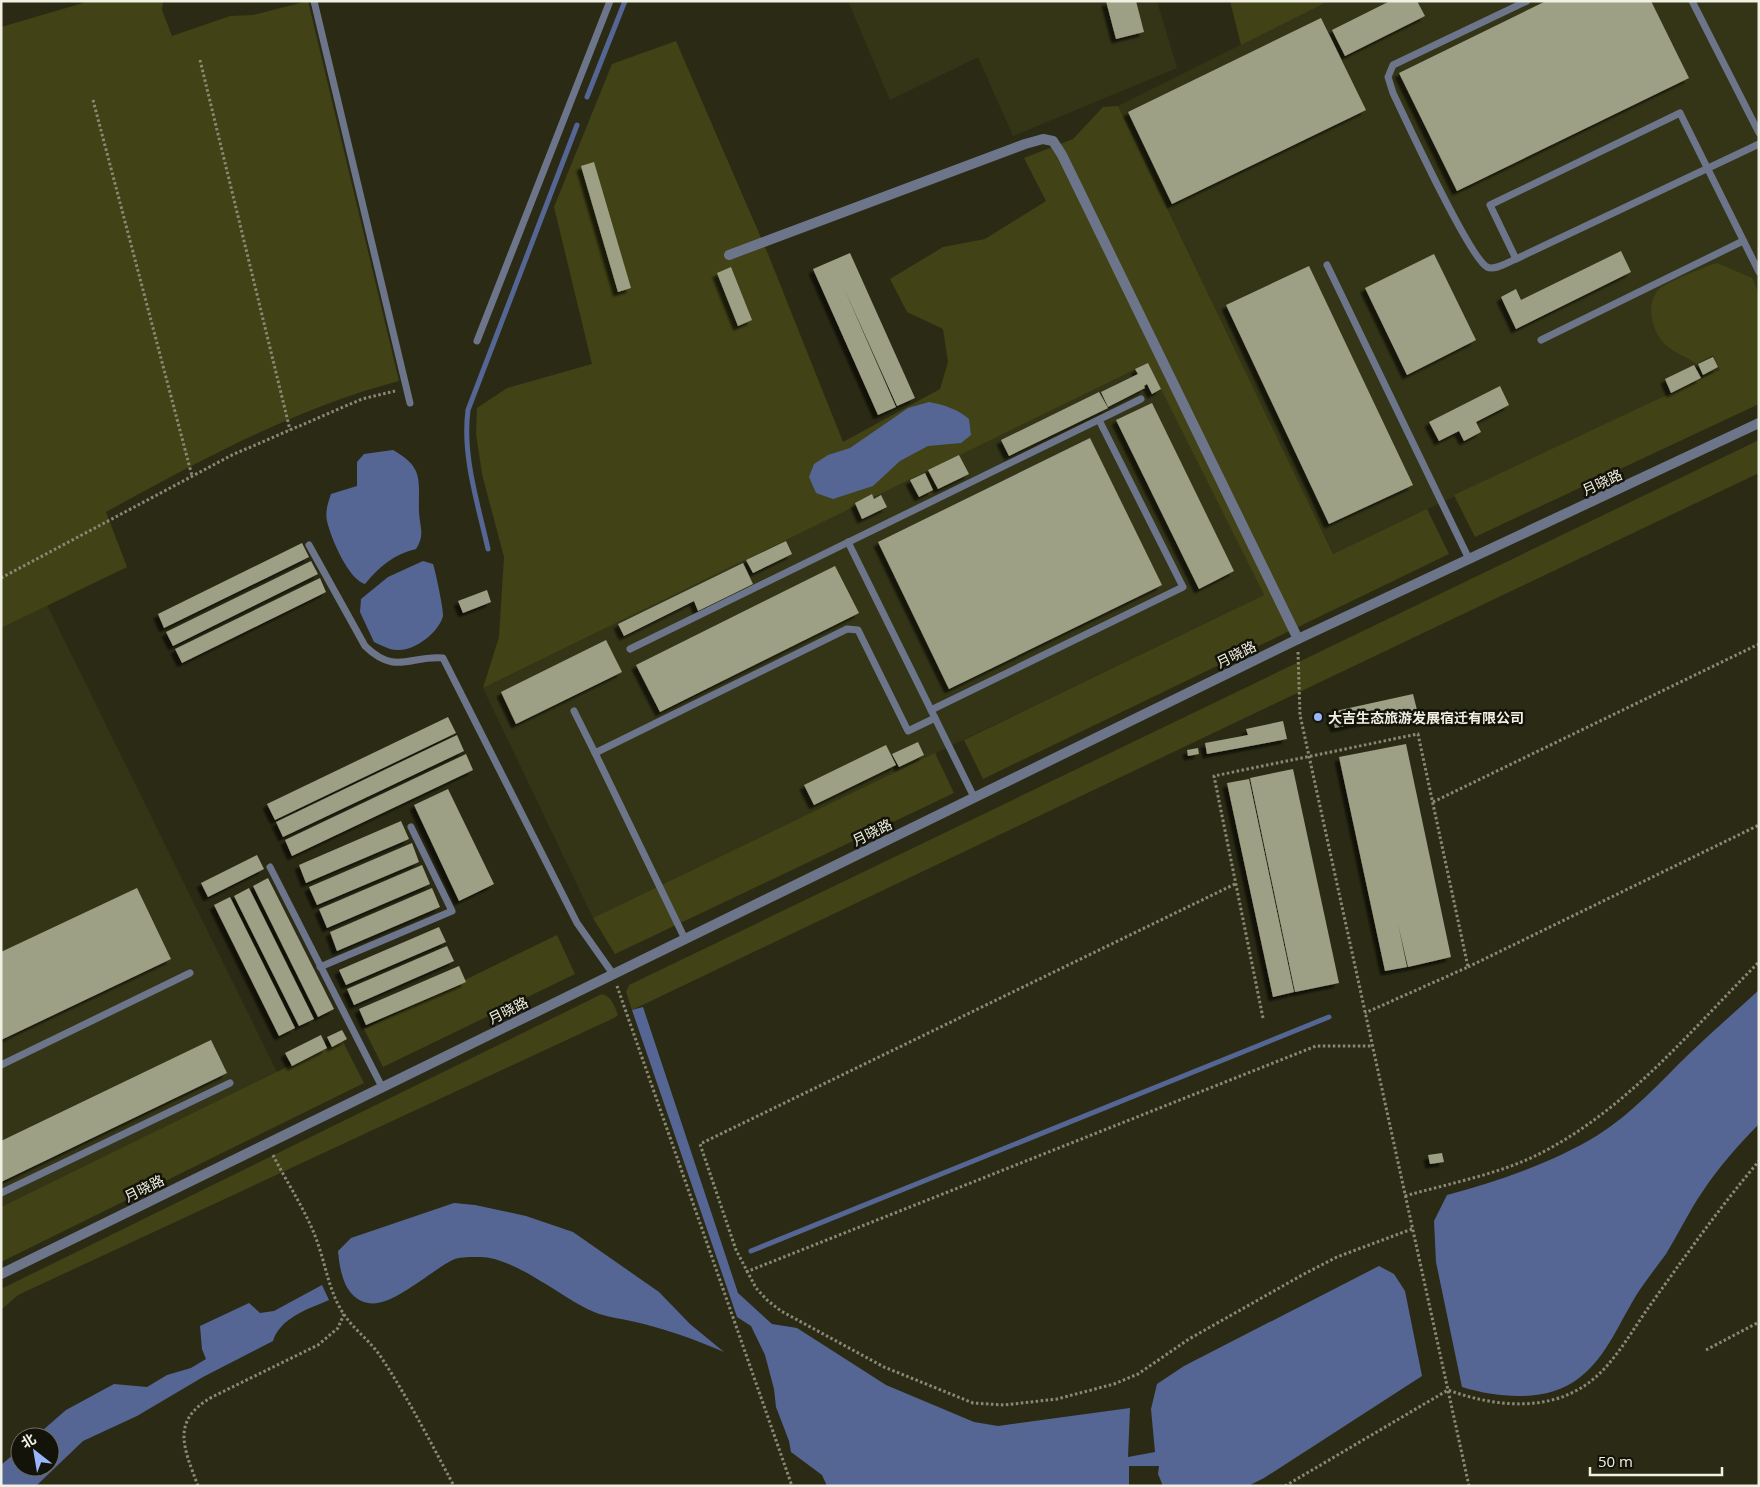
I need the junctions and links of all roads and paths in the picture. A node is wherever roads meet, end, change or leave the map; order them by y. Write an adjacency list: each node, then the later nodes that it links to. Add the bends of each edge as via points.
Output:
1 (314, 1): 17 (lane)
2 (610, 1): 16 (lane)
3 (1527, 1): 12 (lane, via 1393,65 1388,77 1456,220 1482,262 1488,268 1494,268)
4 (1692, 1): 7 (lane)
5 (200, 60): 22 (path)
6 (93, 100): 23 (path)
7 (1759, 133)
8 (1759, 144): 9 (lane)
9 (1708, 168): 10 (lane); 12 (lane); 12 (lane, via 1680,113 1490,205)
10 (1744, 241): 14 (lane); 15 (lane)
11 (729, 256): 28 (street, via 1025,144 1043,139 1053,141)
12 (1516, 259)
13 (1327, 265): 26 (lane)
14 (1759, 272)
15 (1541, 340)
16 (477, 341)
17 (407, 389): 19 (lane); 22 (path, via 362,399)
18 (1141, 399): 20 (lane)
19 (410, 403)
20 (1099, 420): 24 (lane); 31 (lane, via 1183,587)
21 (1759, 424): 26 (street, 月晓路)
22 (290, 430): 23 (path)
23 (192, 476): 27 (path)
24 (848, 542): 30 (lane); 31 (lane)
25 (310, 545): 47 (lane, via 364,646 372,653 385,660 404,663 443,658 577,923)
26 (1469, 559): 28 (street, 月晓路)
27 (1, 578)
28 (1298, 639): 35 (path, via 1300,715); 36 (street, 月晓路)
29 (1759, 644): 37 (path)
30 (630, 649)
31 (931, 710): 33 (lane)
32 (574, 711): 34 (lane)
33 (935, 718): 34 (lane, via 908,731 858,630 847,629); 36 (lane)
34 (595, 753): 42 (lane)
35 (1309, 756): 37 (path, via 1418,734); 41 (path, via 1214,776); 48 (path)
36 (974, 798): 42 (street, 月晓路)
37 (1432, 802): 45 (path)
38 (1759, 825): 45 (path)
39 (411, 827): 44 (lane, via 452,911)
40 (270, 867): 44 (lane)
41 (1235, 884): 49 (path); 59 (path, via 700,1144)
42 (685, 939): 47 (street, 月晓路)
43 (1759, 962): 57 (path, via 1686,1040 1588,1125 1542,1153)
44 (320, 967): 53 (lane)
45 (1468, 967): 48 (path)
46 (190, 973): 51 (lane)
47 (613, 974): 53 (street, 月晓路); 67 (path)
48 (1365, 1013): 50 (path)
49 (1263, 1018)
50 (1372, 1046): 57 (path); 59 (path, via 1316,1046)
51 (1, 1065)
52 (230, 1083): 56 (lane)
53 (382, 1087): 54 (street, 月晓路)
54 (266, 1144): 60 (street, 月晓路); 61 (path, via 311,1227 327,1279)
55 (1759, 1161): 64 (path, via 1717,1210 1610,1361 1588,1384 1562,1397 1504,1404 1474,1400)
56 (1, 1193)
57 (1405, 1196): 58 (path)
58 (1412, 1230): 59 (path, via 1337,1257 1304,1274 1189,1339 1138,1374 1057,1399 1004,1405 973,1403 884,1367 781,1311 756,1288); 64 (path)
59 (746, 1272)
60 (1, 1274)
61 (344, 1314): 65 (path, via 338,1328 318,1344 212,1397 191,1414 184,1424 183,1441); 66 (path, via 392,1374)
62 (1759, 1322): 63 (path)
63 (1706, 1350)
64 (1448, 1390): 68 (path); 69 (path)
65 (198, 1486)
66 (454, 1486)
67 (792, 1486)
68 (1285, 1486)
69 (1469, 1486)

